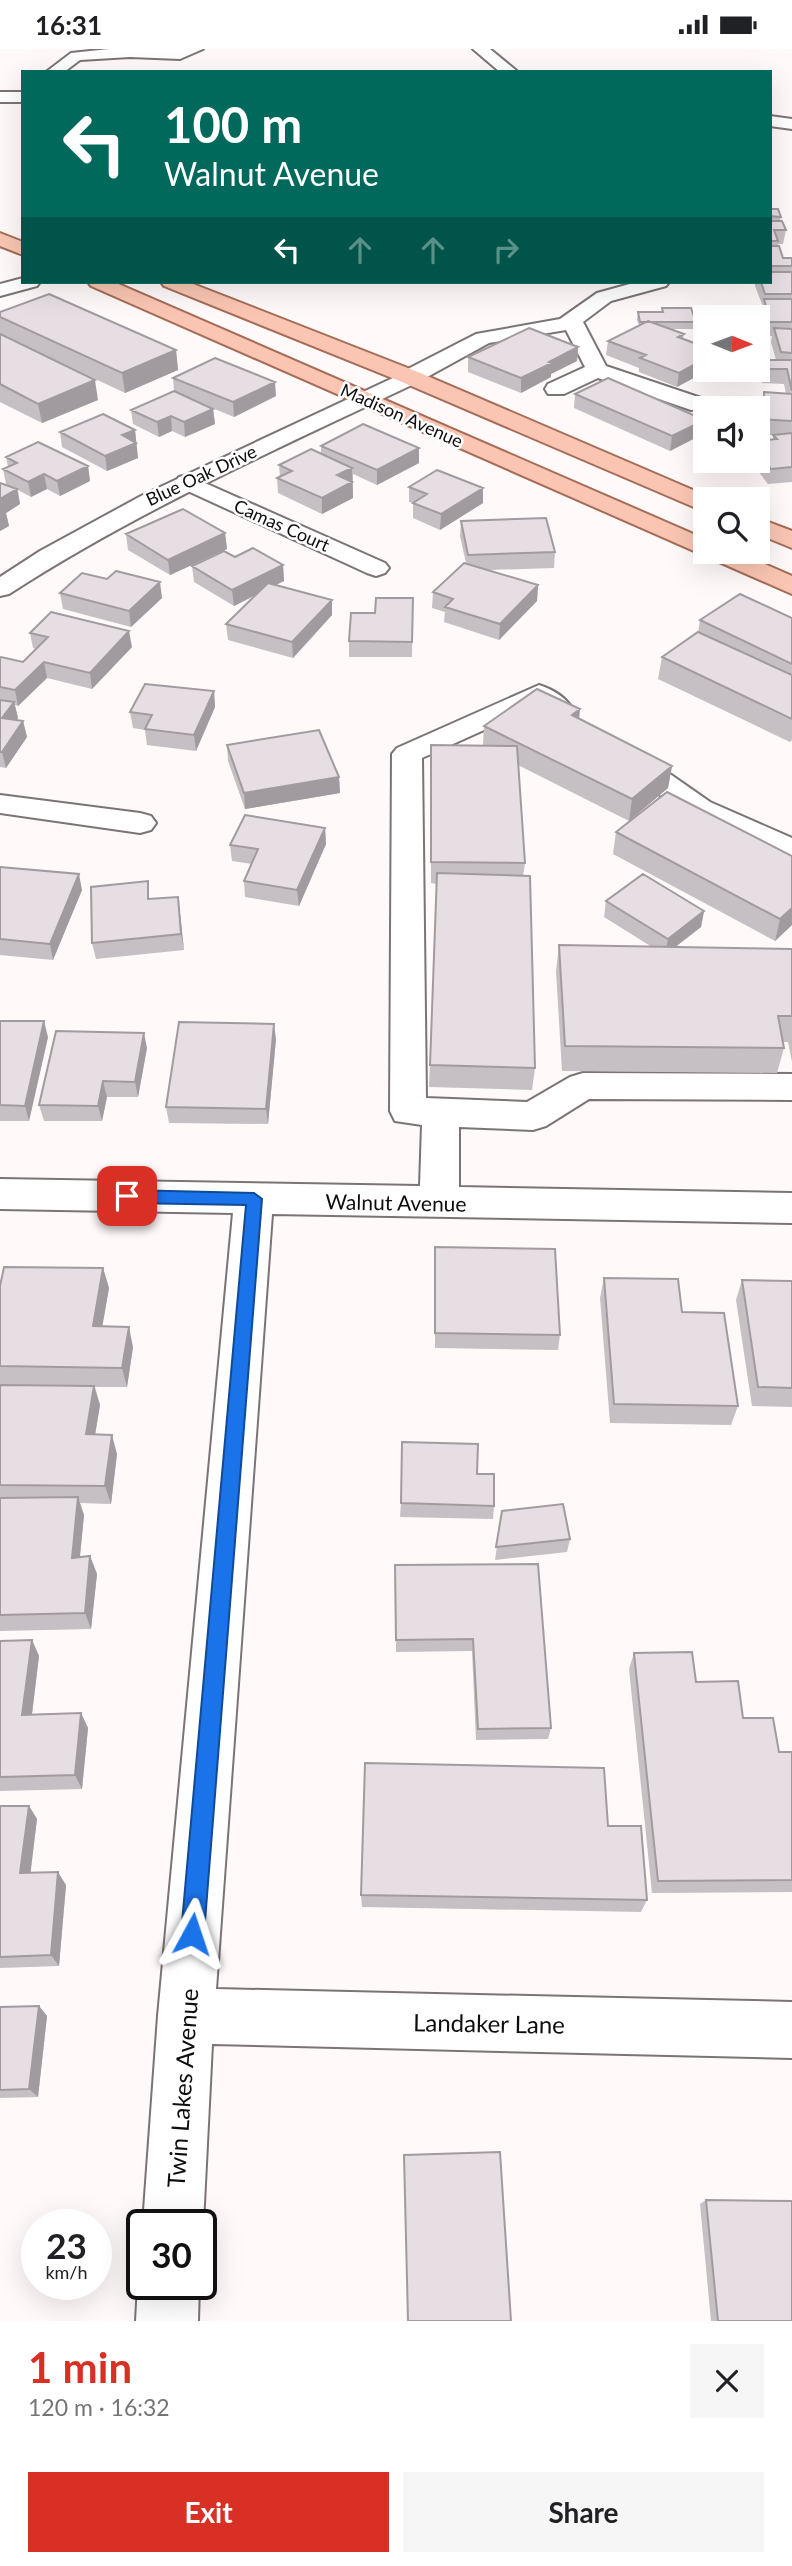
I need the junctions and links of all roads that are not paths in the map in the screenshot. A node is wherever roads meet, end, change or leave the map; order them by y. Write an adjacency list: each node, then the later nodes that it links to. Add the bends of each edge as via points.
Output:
1 (195, 49): 3 (street, via 180,54)
2 (481, 49): 5 (street)
3 (132, 50): 4 (street, via 76,57)
4 (57, 70)
5 (508, 70)
6 (0, 97): 7 (street)
7 (21, 97)
8 (783, 122): 9 (street)
9 (792, 141)
10 (0, 239): 11 (main road)
11 (21, 248)
12 (22, 284): 16 (street)
13 (103, 284): 21 (main road, Madison Avenue)
14 (176, 284): 19 (main road, Madison Avenue)
15 (652, 284): 17 (street, via 604,297)
16 (0, 290)
17 (572, 320): 18 (street); 19 (street, Blue Oak Drive, via 483,338)
18 (597, 370): 20 (street); 22 (street)
19 (410, 377): 21 (street, Blue Oak Drive); 24 (main road, Madison Avenue)
20 (555, 389)
21 (365, 399): 23 (street, Blue Oak Drive); 27 (main road, Madison Avenue)
22 (693, 403)
23 (187, 482): 29 (street, Camas Court); 31 (street, Blue Oak Drive, via 91,530)
24 (693, 498)
25 (770, 530): 26 (main road)
26 (792, 540)
27 (693, 543)
28 (742, 564): 30 (main road)
29 (376, 568)
30 (792, 586)
31 (0, 588)
32 (0, 804): 33 (street)
33 (140, 823)
34 (792, 850): 36 (street, via 699,809 539,694 407,754 408,1111)
35 (792, 1087): 36 (street, via 583,1087 533,1116)
36 (441, 1112): 39 (street)
37 (0, 1194): 38 (street, Walnut Avenue)
38 (254, 1199): 39 (street, Walnut Avenue); 41 (street, Twin Lakes Avenue)
39 (439, 1203): 40 (street, Walnut Avenue)
40 (792, 1208)
41 (186, 2016): 42 (street, Landaker Lane); 43 (street, Twin Lakes Avenue)
42 (792, 2030)
43 (174, 2209)
44 (168, 2300): 45 (street)
45 (167, 2321)

